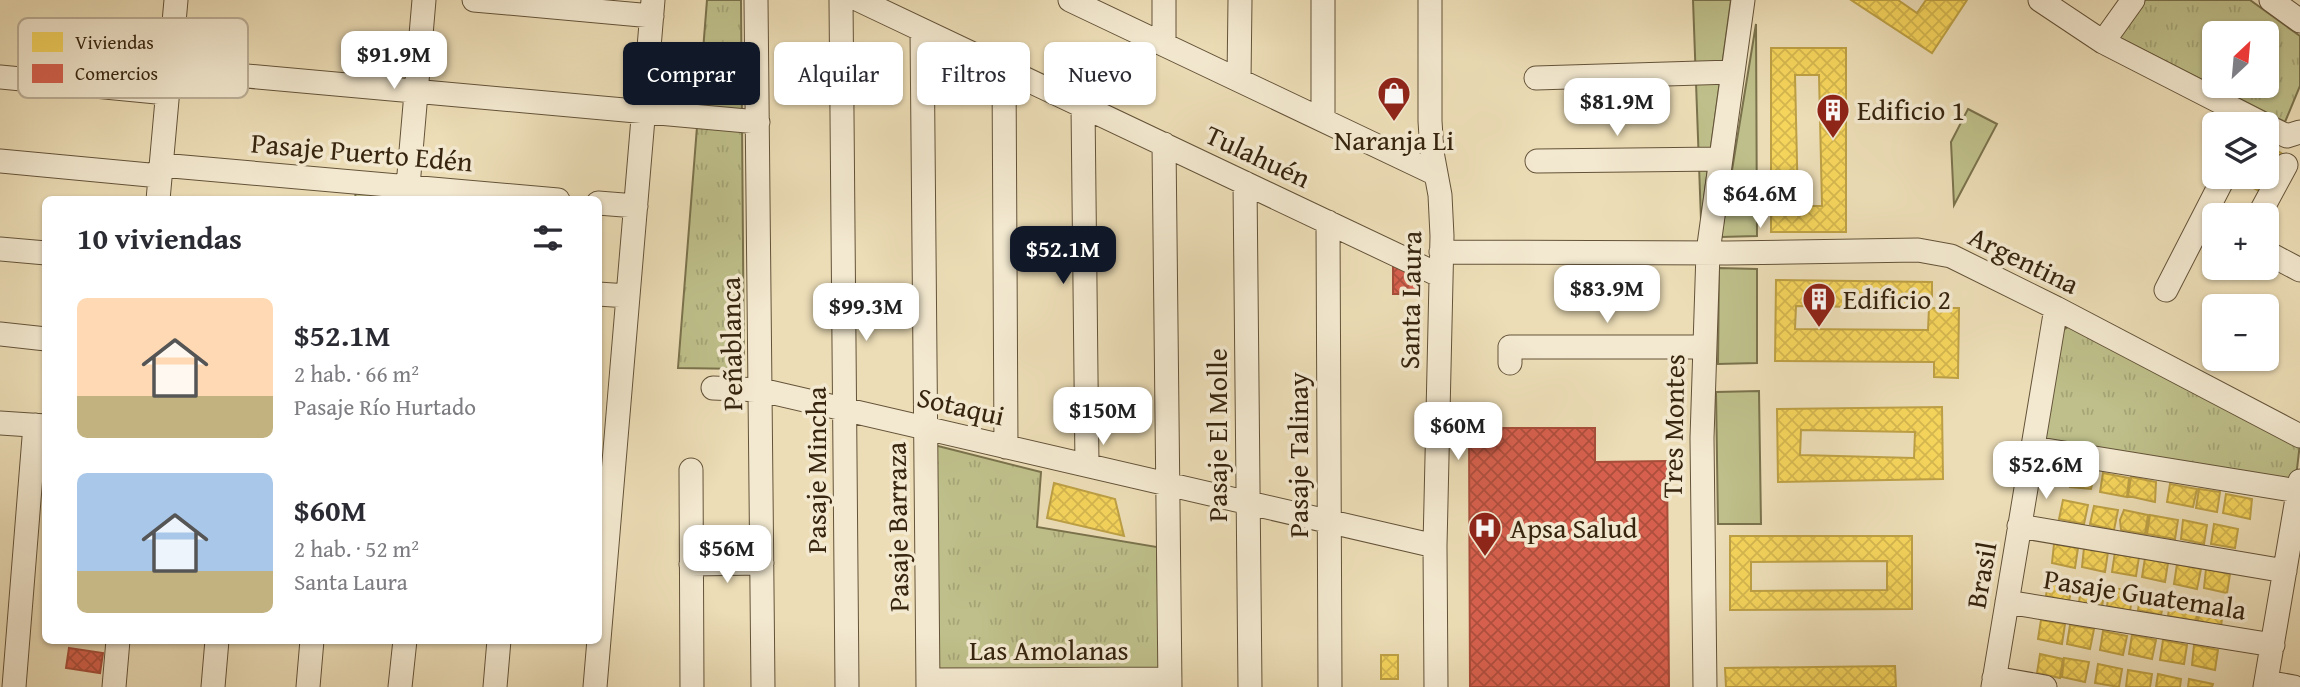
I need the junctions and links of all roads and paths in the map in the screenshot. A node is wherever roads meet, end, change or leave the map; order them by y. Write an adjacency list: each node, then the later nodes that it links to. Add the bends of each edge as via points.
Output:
1 (176, 0): 17 (street)
2 (424, 0): 30 (street)
3 (474, 0): 16 (street)
4 (755, 0): 37 (street, Peñablanca)
5 (841, 0): 76 (street, Pasaje Mincha)
6 (859, 0): 19 (street, Tulahuén)
7 (1164, 0): 22 (street)
8 (1240, 0): 28 (street)
9 (1323, 0): 36 (street)
10 (1430, 0): 46 (street, Santa Laura, via 1430,121)
11 (1742, 0): 23 (street, Tres Montes)
12 (2040, 0): 21 (street)
13 (2133, 0): 21 (street)
14 (2271, 0): 18 (street)
15 (1081, 3): 22 (street)
16 (653, 8): 34 (street)
17 (174, 18)
18 (2300, 21)
19 (922, 30): 20 (street, Tulahuén); 79 (street, Pasaje Barraza)
20 (947, 42)
21 (2104, 42): 35 (street)
22 (1164, 44): 28 (street)
23 (1732, 72): 26 (street); 41 (street, Tres Montes)
24 (248, 76): 30 (street)
25 (0, 77): 27 (street)
26 (1536, 78)
27 (18, 79)
28 (1239, 80): 36 (street)
29 (1030, 81): 33 (street, Tulahuén)
30 (416, 91): 34 (street); 48 (street)
31 (167, 98): 45 (street)
32 (1004, 105): 81 (street)
33 (1083, 106): 40 (street, Tulahuén); 83 (street)
34 (644, 112): 37 (street); 55 (street)
35 (2237, 112)
36 (1323, 119): 46 (street)
37 (758, 122): 75 (street, Peñablanca)
38 (2279, 132): 39 (street)
39 (2299, 133)
40 (1164, 144): 47 (street, Tulahuén); 86 (street)
41 (1721, 159): 43 (street); 60 (street, Tres Montes)
42 (0, 161): 45 (street, Pasaje Puerto Edén)
43 (1537, 161)
44 (2286, 165): 54 (street)
45 (160, 170): 49 (street, Pasaje Puerto Edén); 51 (street)
46 (1436, 174): 59 (street, Santa Laura)
47 (1245, 183): 56 (street, Tulahuén); 88 (street, Pasaje El Molle)
48 (408, 186): 49 (street, Pasaje Puerto Edén); 50 (street, Pasaje Puerto Edén)
49 (350, 190)
50 (446, 195): 52 (street, Pasaje Puerto Edén)
51 (158, 196)
52 (468, 196)
53 (602, 203): 55 (street)
54 (2265, 203)
55 (636, 206): 67 (street)
56 (1328, 222): 64 (street, Tulahuén); 89 (street, Pasaje Talinay)
57 (2202, 232): 65 (street)
58 (0, 248): 61 (street)
59 (1441, 252): 60 (street, Argentina); 64 (street, Santa Laura)
60 (1708, 252): 68 (street, Argentina, via 1918,250 1951,256); 71 (street, Tres Montes)
61 (42, 253)
62 (2279, 259): 63 (street)
63 (2300, 270)
64 (1441, 276): 91 (street, Santa Laura)
65 (2166, 290)
66 (602, 294): 67 (street)
67 (628, 296): 73 (street)
68 (2056, 308): 80 (street, Argentina); 82 (street, Brasil)
69 (0, 334): 70 (street)
70 (42, 339)
71 (1704, 347): 72 (street, via 1510,346); 123 (street, Tres Montes)
72 (1510, 363)
73 (609, 382): 85 (street)
74 (713, 388): 75 (street, Sotaqui)
75 (761, 390): 76 (street, Sotaqui); 93 (street, Peñablanca)
76 (845, 409): 79 (street, Sotaqui); 119 (street, Pasaje Mincha)
77 (0, 423): 78 (street)
78 (40, 426): 110 (street)
79 (926, 428): 81 (street, Sotaqui); 104 (street, Pasaje Barraza)
80 (2300, 436)
81 (1006, 447): 83 (street, Sotaqui)
82 (2033, 448): 87 (street); 90 (street, Brasil)
83 (1087, 466): 86 (street, Sotaqui)
84 (691, 470): 94 (street)
85 (605, 478): 92 (street)
86 (1168, 484): 88 (street, Sotaqui); 107 (street)
87 (2299, 486): 95 (street)
88 (1248, 503): 89 (street, Sotaqui); 120 (street, Pasaje El Molle)
89 (1329, 521): 91 (street, Sotaqui); 121 (street, Pasaje Talinay)
90 (2020, 526): 95 (street); 96 (street, Brasil)
91 (1435, 546): 122 (street, Santa Laura)
92 (602, 562)
93 (762, 562): 94 (street); 118 (street, Peñablanca)
94 (691, 564): 117 (street)
95 (2285, 571): 103 (street)
96 (2007, 602): 103 (street, Pasaje Guatemala); 108 (street, Brasil)
97 (118, 644): 111 (street)
98 (217, 644): 112 (street)
99 (312, 644): 113 (street)
100 (405, 644): 114 (street)
101 (499, 644): 115 (street)
102 (597, 644): 116 (street)
103 (2273, 645): 109 (street)
104 (928, 683): 105 (street, Las Amolanas)
105 (1007, 683): 106 (street, Las Amolanas)
106 (1087, 683): 107 (street, Las Amolanas)
107 (1170, 683)
108 (1993, 683): 124 (street)
109 (2266, 684): 125 (street)
110 (14, 687)
111 (114, 687)
112 (213, 687)
113 (307, 687)
114 (400, 687)
115 (495, 687)
116 (594, 687)
117 (692, 687)
118 (763, 687)
119 (847, 687)
120 (1250, 687)
121 (1330, 687)
122 (1436, 687)
123 (1705, 687)
124 (2045, 687)
125 (2294, 687)

